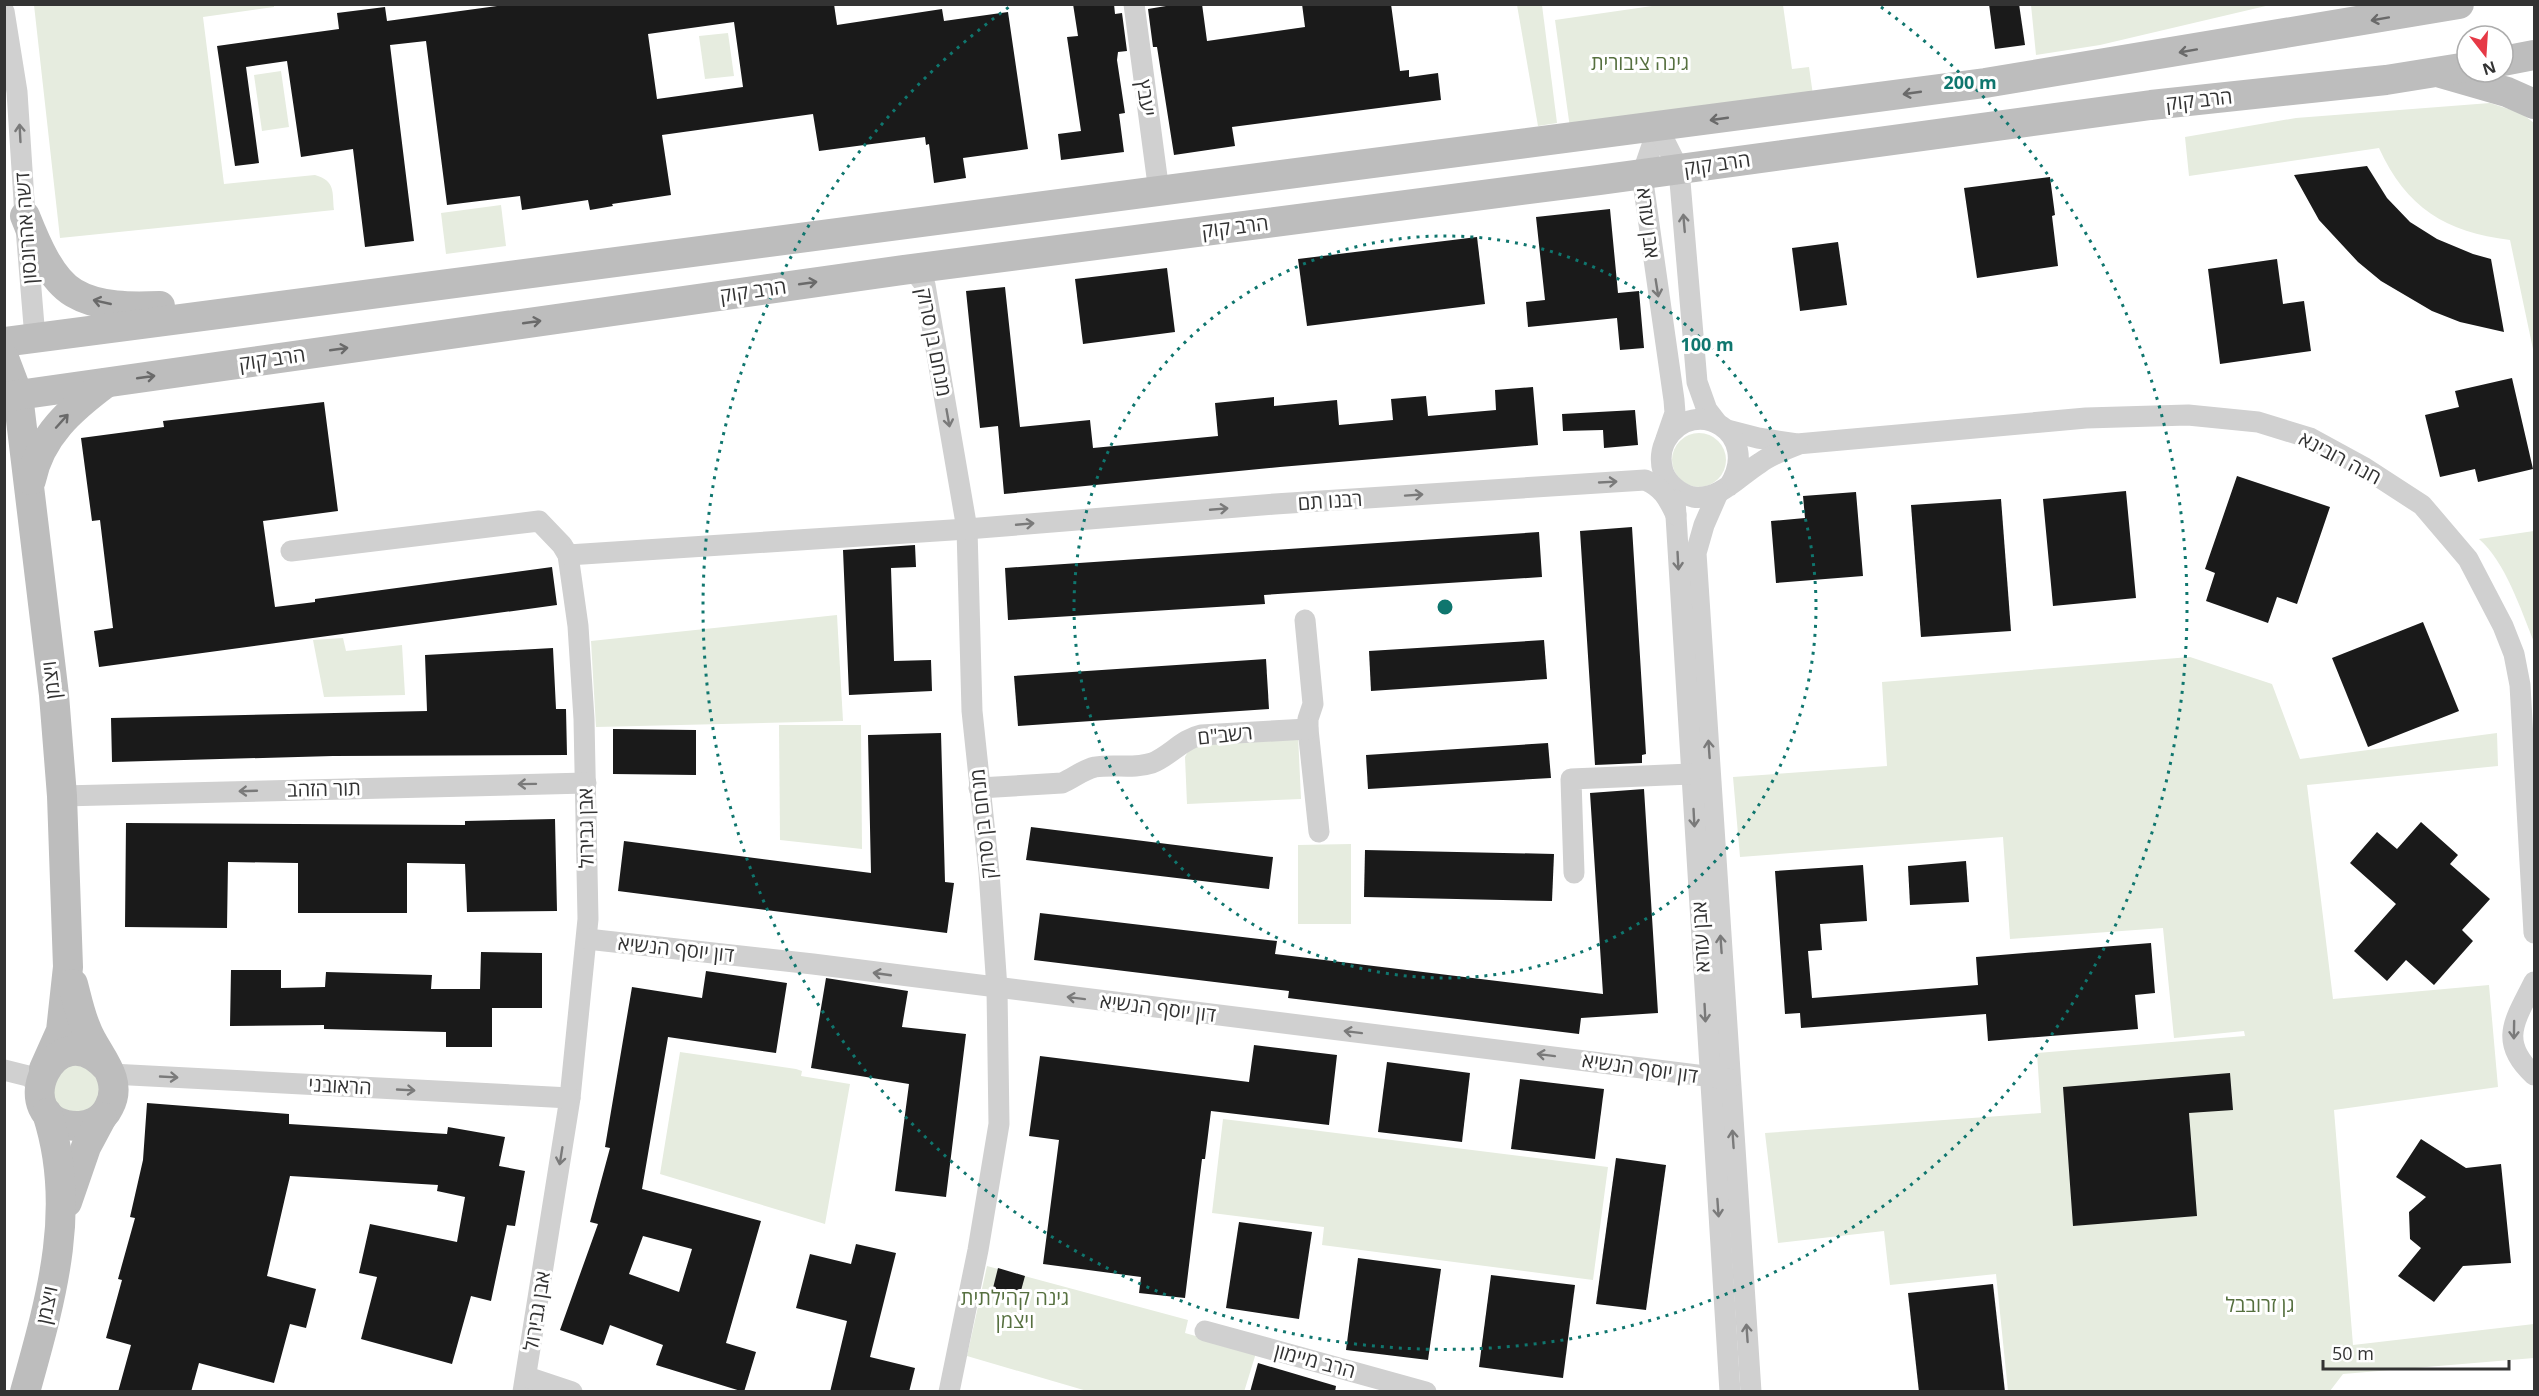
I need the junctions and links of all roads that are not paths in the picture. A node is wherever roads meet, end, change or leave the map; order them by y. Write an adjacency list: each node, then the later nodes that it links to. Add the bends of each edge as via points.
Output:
1 (1134, 4): 12 (street, יעבץ)
2 (2448, 6): 9 (main road, one-way to 9, via 2084,69)
3 (4, 10): 13 (street, דשה אהרונסון, one-way to 3, via 17,92)
4 (2535, 55): 5 (main road)
5 (2515, 59)
6 (2455, 69): 7 (main road, הרב קוק)
7 (2438, 73): 8 (main road); 10 (main road, הרב קוק, via 2151,105)
8 (2535, 104)
9 (1658, 128): 10 (street, אבן עזרא); 11 (street, אבן עזרא); 12 (main road)
10 (1679, 170): 11 (main road, הרב קוק); 21 (street, אבן עזרא, one-way to 10, via 1707,410 1697,382)
11 (1642, 175): 14 (main road, הרב קוק); 22 (street, אבן עזרא, one-way to 22, via 1674,400 1675,413)
12 (1159, 192): 15 (main road)
13 (25, 216): 15 (main road, one-way to 13, via 131,307 101,303 74,293 63,282 43,257); 16 (street, דשה אהרונסון)
14 (903, 270): 19 (main road, הרב קוק, one-way to 14); 29 (street, מנחם בן סרוק, one-way to 29, via 916,273 925,285)
15 (286, 303): 16 (main road)
16 (35, 338): 17 (main road); 20 (main road, ויצמן)
17 (4, 342)
18 (4, 358): 20 (main road, ויצמן)
19 (108, 382): 20 (main road, הרב קוק); 27 (main road, one-way to 19, via 43,444 72,409)
20 (11, 396): 27 (main road, ויצמן)
21 (1722, 426): 22 (street, via 1693,420 1671,432); 23 (street, חנה רובינא, via 1758,438); 26 (street, via 1735,440 1740,463)
22 (1664, 444): 25 (street, via 1661,457)
23 (1797, 444): 26 (street, חנה רובינא, via 1761,461); 40 (street, חנה רובינא, via 2086,418 2188,415 2258,422 2310,438 2422,505 2468,559 2514,654 2520,685)
24 (4, 445): 27 (main road)
25 (1669, 482): 26 (street, via 1692,497 1705,497); 28 (street, אבן עזרא)
26 (1724, 489): 49 (street, אבן עזרא, one-way to 26, via 1696,553 1704,525)
27 (28, 492): 37 (main road, ויצמן, via 54,695)
28 (1676, 515): 29 (street, רבנו תם, one-way to 28, via 1645,480 1657,484); 34 (street, אבן עזרא, one-way to 34)
29 (967, 529): 31 (street, רבנו תם); 36 (street, מנחם בן סרוק, via 972,711)
30 (291, 551): 31 (street, via 539,521)
31 (568, 555): 35 (street, אבן גבירול, via 579,626)
32 (1305, 620): 33 (street, via 1313,704)
33 (1308, 729): 36 (street, רשב"ם, via 1200,735 1187,739 1152,763 1097,766 1079,771 1062,783); 38 (street)
34 (1691, 774): 39 (street, via 1571,779); 49 (street, אבן עזרא, one-way to 49)
35 (585, 783): 37 (street, תור הזהב, one-way to 37); 41 (street, אבן גבירול)
36 (979, 788): 44 (street, מנחם בן סרוק)
37 (62, 796): 42 (main road, ויצמן)
38 (1319, 832)
39 (1574, 873)
40 (2535, 933)
41 (587, 939): 44 (street, דון יוסף הנשיא, one-way to 41); 50 (street, אבן גבירול)
42 (68, 967): 46 (main road, ויצמן, via 86,1030); 48 (main road, ויצמן, via 61,1031)
43 (2535, 982): 47 (street, one-way to 47, via 2514,1020 2513,1034 2518,1059)
44 (997, 989): 49 (street, דון יוסף הנשיא, one-way to 44); 58 (street, מנחם בן סרוק, via 999,1124)
45 (4, 1070): 48 (street)
46 (110, 1072): 48 (main road, via 100,1059 77,1051 53,1060); 50 (street, הראובני, one-way to 50); 52 (main road, via 113,1097)
47 (2535, 1075)
48 (42, 1076): 51 (main road, via 41,1103)
49 (1719, 1078): 60 (street, אבן עזרא, one-way to 60); 61 (street, אבן עזרא, one-way to 49)
50 (570, 1098): 55 (street, אבן גבירול, one-way to 55)
51 (47, 1113): 52 (main road, via 68,1126 92,1124); 53 (main road, ויצמן, via 58,1152)
52 (102, 1117): 53 (main road, ויצמן, via 86,1147)
53 (62, 1216): 56 (main road, ויצמן, via 45,1319)
54 (1205, 1330): 59 (street, הרב מיימון)
55 (525, 1384): 57 (street)
56 (25, 1392)
57 (572, 1392)
58 (949, 1392)
59 (1426, 1392)
60 (1730, 1392)
61 (1751, 1392)

